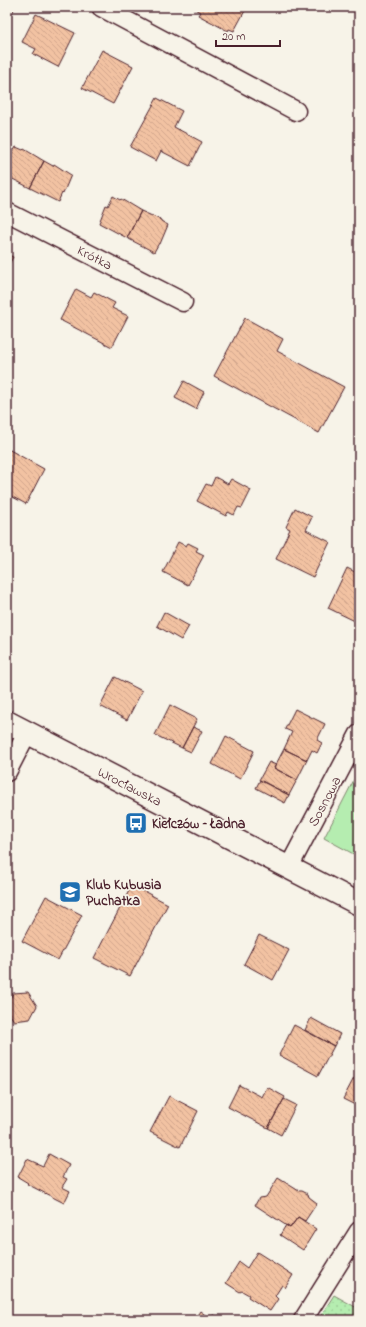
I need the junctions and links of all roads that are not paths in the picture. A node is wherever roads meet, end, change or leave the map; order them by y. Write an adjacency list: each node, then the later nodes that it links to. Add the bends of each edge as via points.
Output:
1 (101, 7): 2 (street)
2 (296, 112)
3 (7, 212): 4 (street, Krótka)
4 (183, 302)
5 (7, 722): 6 (street, Wrocławska)
6 (27, 733): 8 (street); 9 (street, Wrocławska)
7 (359, 734): 9 (street, Sosnowa)
8 (7, 772)
9 (289, 868): 10 (street, Wrocławska)
10 (359, 904)
11 (359, 1231): 12 (street)
12 (303, 1320)

